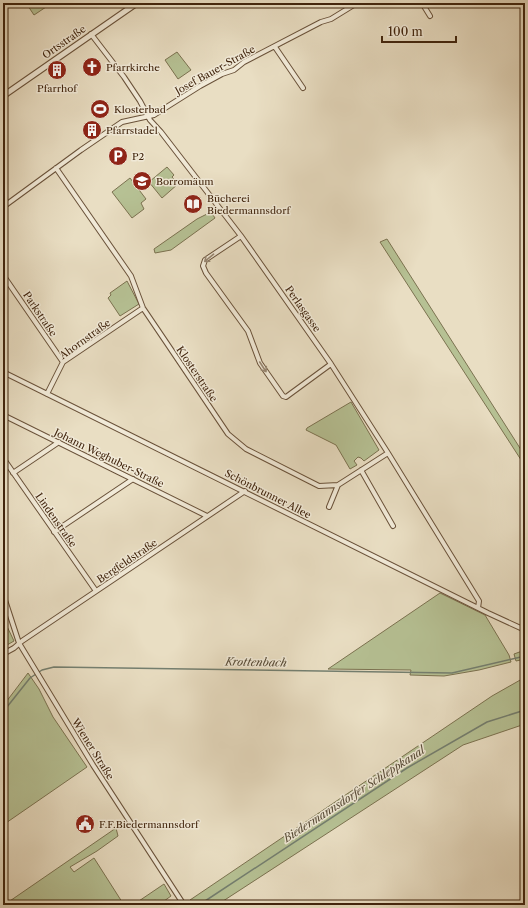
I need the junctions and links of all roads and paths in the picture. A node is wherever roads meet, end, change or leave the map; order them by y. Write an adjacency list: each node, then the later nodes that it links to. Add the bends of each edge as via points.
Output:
1 (137, 3): 5 (street, Ortsstraße)
2 (357, 3): 6 (street, Josef Bauer-Straße)
3 (422, 3): 4 (street)
4 (430, 16)
5 (91, 34): 8 (street, Ortsstraße); 9 (street, Perlasgasse, via 124,77)
6 (275, 47): 7 (street); 9 (street, Josef Bauer-Straße, via 200,86)
7 (303, 88)
8 (3, 96)
9 (148, 117): 10 (street, Josef Bauer-Straße, via 122,122); 12 (street, Perlasgasse)
10 (56, 168): 11 (street, Josef Bauer-Straße); 14 (street, Klosterstraße, via 131,276)
11 (3, 206)
12 (241, 236): 16 (street, Perlasgasse); 16 (street, one-way to 16, via 205,260 203,266 248,331 260,363 283,396 286,397)
13 (3, 275): 15 (street, Parkstraße)
14 (143, 308): 15 (street, Ahornstraße); 26 (street, Klosterstraße, via 228,434 246,449 319,486)
15 (63, 362): 18 (street, Ahornstraße)
16 (331, 364): 21 (street, Perlasgasse)
17 (3, 372): 18 (street, Schönbrunner Allee)
18 (47, 394): 27 (street, Schönbrunner Allee)
19 (3, 415): 20 (street, Johann Weghuber-Straße)
20 (59, 442): 24 (street); 25 (street, Johann Weghuber-Straße)
21 (388, 453): 23 (street); 34 (street, Perlasgasse, via 479,601)
22 (3, 458): 24 (street, Lindenstraße)
23 (361, 470): 26 (street); 30 (street)
24 (13, 473): 31 (street, Lindenstraße)
25 (133, 479): 29 (street, Johann Weghuber-Straße); 31 (street)
26 (338, 485): 28 (street)
27 (245, 491): 29 (street, Bergfeldstraße); 34 (street, Schönbrunner Allee)
28 (329, 508)
29 (207, 516): 32 (street, Bergfeldstraße)
30 (393, 526)
31 (54, 532): 32 (street, Lindenstraße)
32 (96, 591): 36 (street, Bergfeldstraße)
33 (3, 594): 36 (street, Wiener Straße)
34 (478, 608): 35 (street, Schönbrunner Allee)
35 (525, 630)
36 (19, 643): 37 (street, Bergfeldstraße); 38 (street, Wiener Straße)
37 (3, 654)
38 (184, 905)

